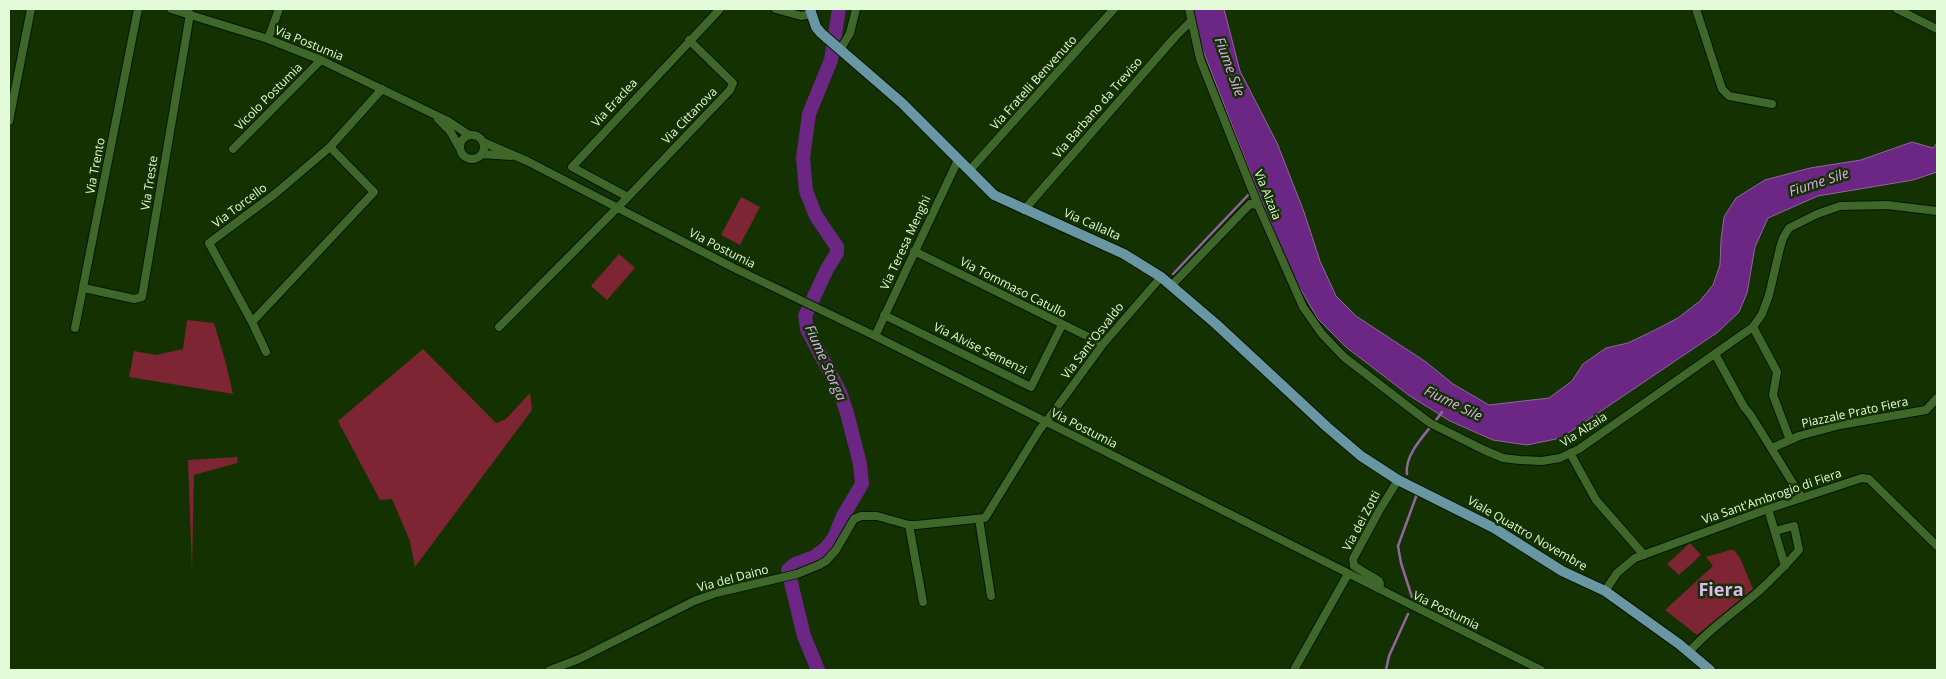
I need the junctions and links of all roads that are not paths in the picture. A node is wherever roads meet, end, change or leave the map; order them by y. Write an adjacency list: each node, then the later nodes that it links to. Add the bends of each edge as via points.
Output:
1 (31, 9): 23 (street)
2 (138, 9): 41 (street, Via Trento)
3 (171, 9): 13 (street, Via Postumia)
4 (279, 9): 16 (street)
5 (720, 9): 17 (street, Via Eraclea)
6 (776, 9): 12 (street, Via Callalta, via 801,16)
7 (856, 9): 18 (street, via 850,33)
8 (1114, 9): 32 (street, Via Fratelli Benvenuto)
9 (1188, 9): 14 (street, Via Alzaia)
10 (1696, 9): 21 (street, via 1722,90 1730,96)
11 (1897, 9): 15 (street)
12 (811, 11): 18 (main road, Via Callalta, via 816,27)
13 (190, 14): 16 (street, Via Postumia); 41 (street, Via Treste, via 142,297 134,299)
14 (1190, 22): 34 (street, Via Alzaia, via 1200,60); 36 (street, Via Barbano da Treviso)
15 (1937, 29)
16 (268, 39): 19 (street, Via Postumia)
17 (689, 40): 33 (street, Via Cittanova, via 733,83 732,87); 33 (street, Via Eraclea, via 572,167)
18 (839, 49): 31 (main road, Via Callalta, via 902,103)
19 (321, 60): 20 (street, Via Postumia); 28 (street, Vicolo Postumia)
20 (382, 89): 22 (street, Via Postumia); 27 (street, Via Torcello)
21 (1772, 104)
22 (433, 114): 24 (street, Via Postumia); 26 (street, Via Postumia)
23 (9, 121)
24 (469, 135): 25 (street, Via Postumia); 26 (street)
25 (483, 142): 29 (street); 30 (street, Via Postumia)
26 (459, 146): 29 (street, Via Postumia, via 466,158)
27 (330, 147): 43 (street, via 374,192); 43 (street, Via Torcello, via 209,243)
28 (233, 149)
29 (482, 154): 30 (street, Via Postumia)
30 (516, 156): 35 (street, Via Postumia)
31 (958, 160): 32 (main road, Via Callalta); 38 (street, Via Teresa Menghi)
32 (969, 171): 36 (main road, Via Callalta, via 994,195)
33 (628, 197): 35 (street, Via Cittanova)
34 (1258, 205): 40 (street, via 1250,204); 56 (street, Via Alzaia, via 1303,307 1344,357 1430,423 1503,458 1542,461)
35 (618, 207): 45 (street); 48 (street, Via Postumia)
36 (1024, 210): 39 (main road, Via Callalta, via 1108,246)
37 (1937, 211): 46 (street, Via Alzaia, via 1887,205 1840,206 1789,228 1780,248 1769,295)
38 (914, 251): 42 (street, Via Teresa Menghi); 44 (street, Via Tommaso Catullo)
39 (1161, 277): 40 (main road, Via Callalta); 49 (street, Via Sant'Osvaldo)
40 (1171, 286): 57 (main road, Via Callalta, via 1327,427)
41 (84, 288): 47 (street, Via Trento)
42 (884, 315): 44 (street, Via Alvise Semenzi, via 1031,387); 48 (street, Via Teresa Menghi)
43 (252, 322): 50 (street, Via Torcello)
44 (1062, 325): 49 (street, Via Tommaso Catullo)
45 (499, 327)
46 (1753, 327): 51 (street, Via Alzaia); 54 (street, via 1777,372 1773,395)
47 (75, 328)
48 (875, 336): 53 (street, Via Postumia)
49 (1103, 344): 53 (street, Via Sant'Osvaldo)
50 (266, 352)
51 (1715, 354): 55 (street, via 1744,407); 56 (street, Via Alzaia)
52 (1937, 398): 54 (street, Piazzale Prato Fiera, via 1926,410 1840,425)
53 (1046, 422): 60 (street); 66 (street, Via Postumia)
54 (1790, 440): 55 (street, Piazzale Prato Fiera)
55 (1772, 448): 58 (street)
56 (1570, 453): 64 (street, via 1596,500)
57 (1398, 480): 67 (street, Via dei Zotti, via 1353,559 1354,566 1379,581); 68 (main road, Viale Quattro Novembre, via 1478,519 1562,571)
58 (1802, 498): 59 (street, Via Sant'Ambrogio di Fiera); 63 (street, Via Sant'Ambrogio di Fiera, via 1862,478 1869,479)
59 (1768, 509): 62 (street); 64 (street, Via Sant'Ambrogio di Fiera)
60 (985, 515): 61 (street, Via del Daino); 69 (street)
61 (909, 525): 70 (street); 74 (street, Via del Daino, via 877,516 861,516 854,519 826,561 809,570 694,600 579,659)
62 (1775, 531): 65 (street); 65 (street, via 1794,526 1800,550)
63 (1937, 546)
64 (1644, 556): 68 (street, Via Sant'Ambrogio di Fiera, via 1635,558 1617,573)
65 (1785, 566): 71 (street)
66 (1348, 574): 67 (street, Via Postumia); 75 (street)
67 (1378, 589): 72 (street, Via Postumia)
68 (1605, 591): 71 (main road, Viale Quattro Novembre)
69 (991, 596)
70 (923, 602)
71 (1689, 652): 77 (main road, Viale Quattro Novembre)
72 (1524, 662): 73 (street); 76 (street, Via Postumia)
73 (1520, 669)
74 (550, 670)
75 (1294, 670)
76 (1541, 670)
77 (1710, 670)

